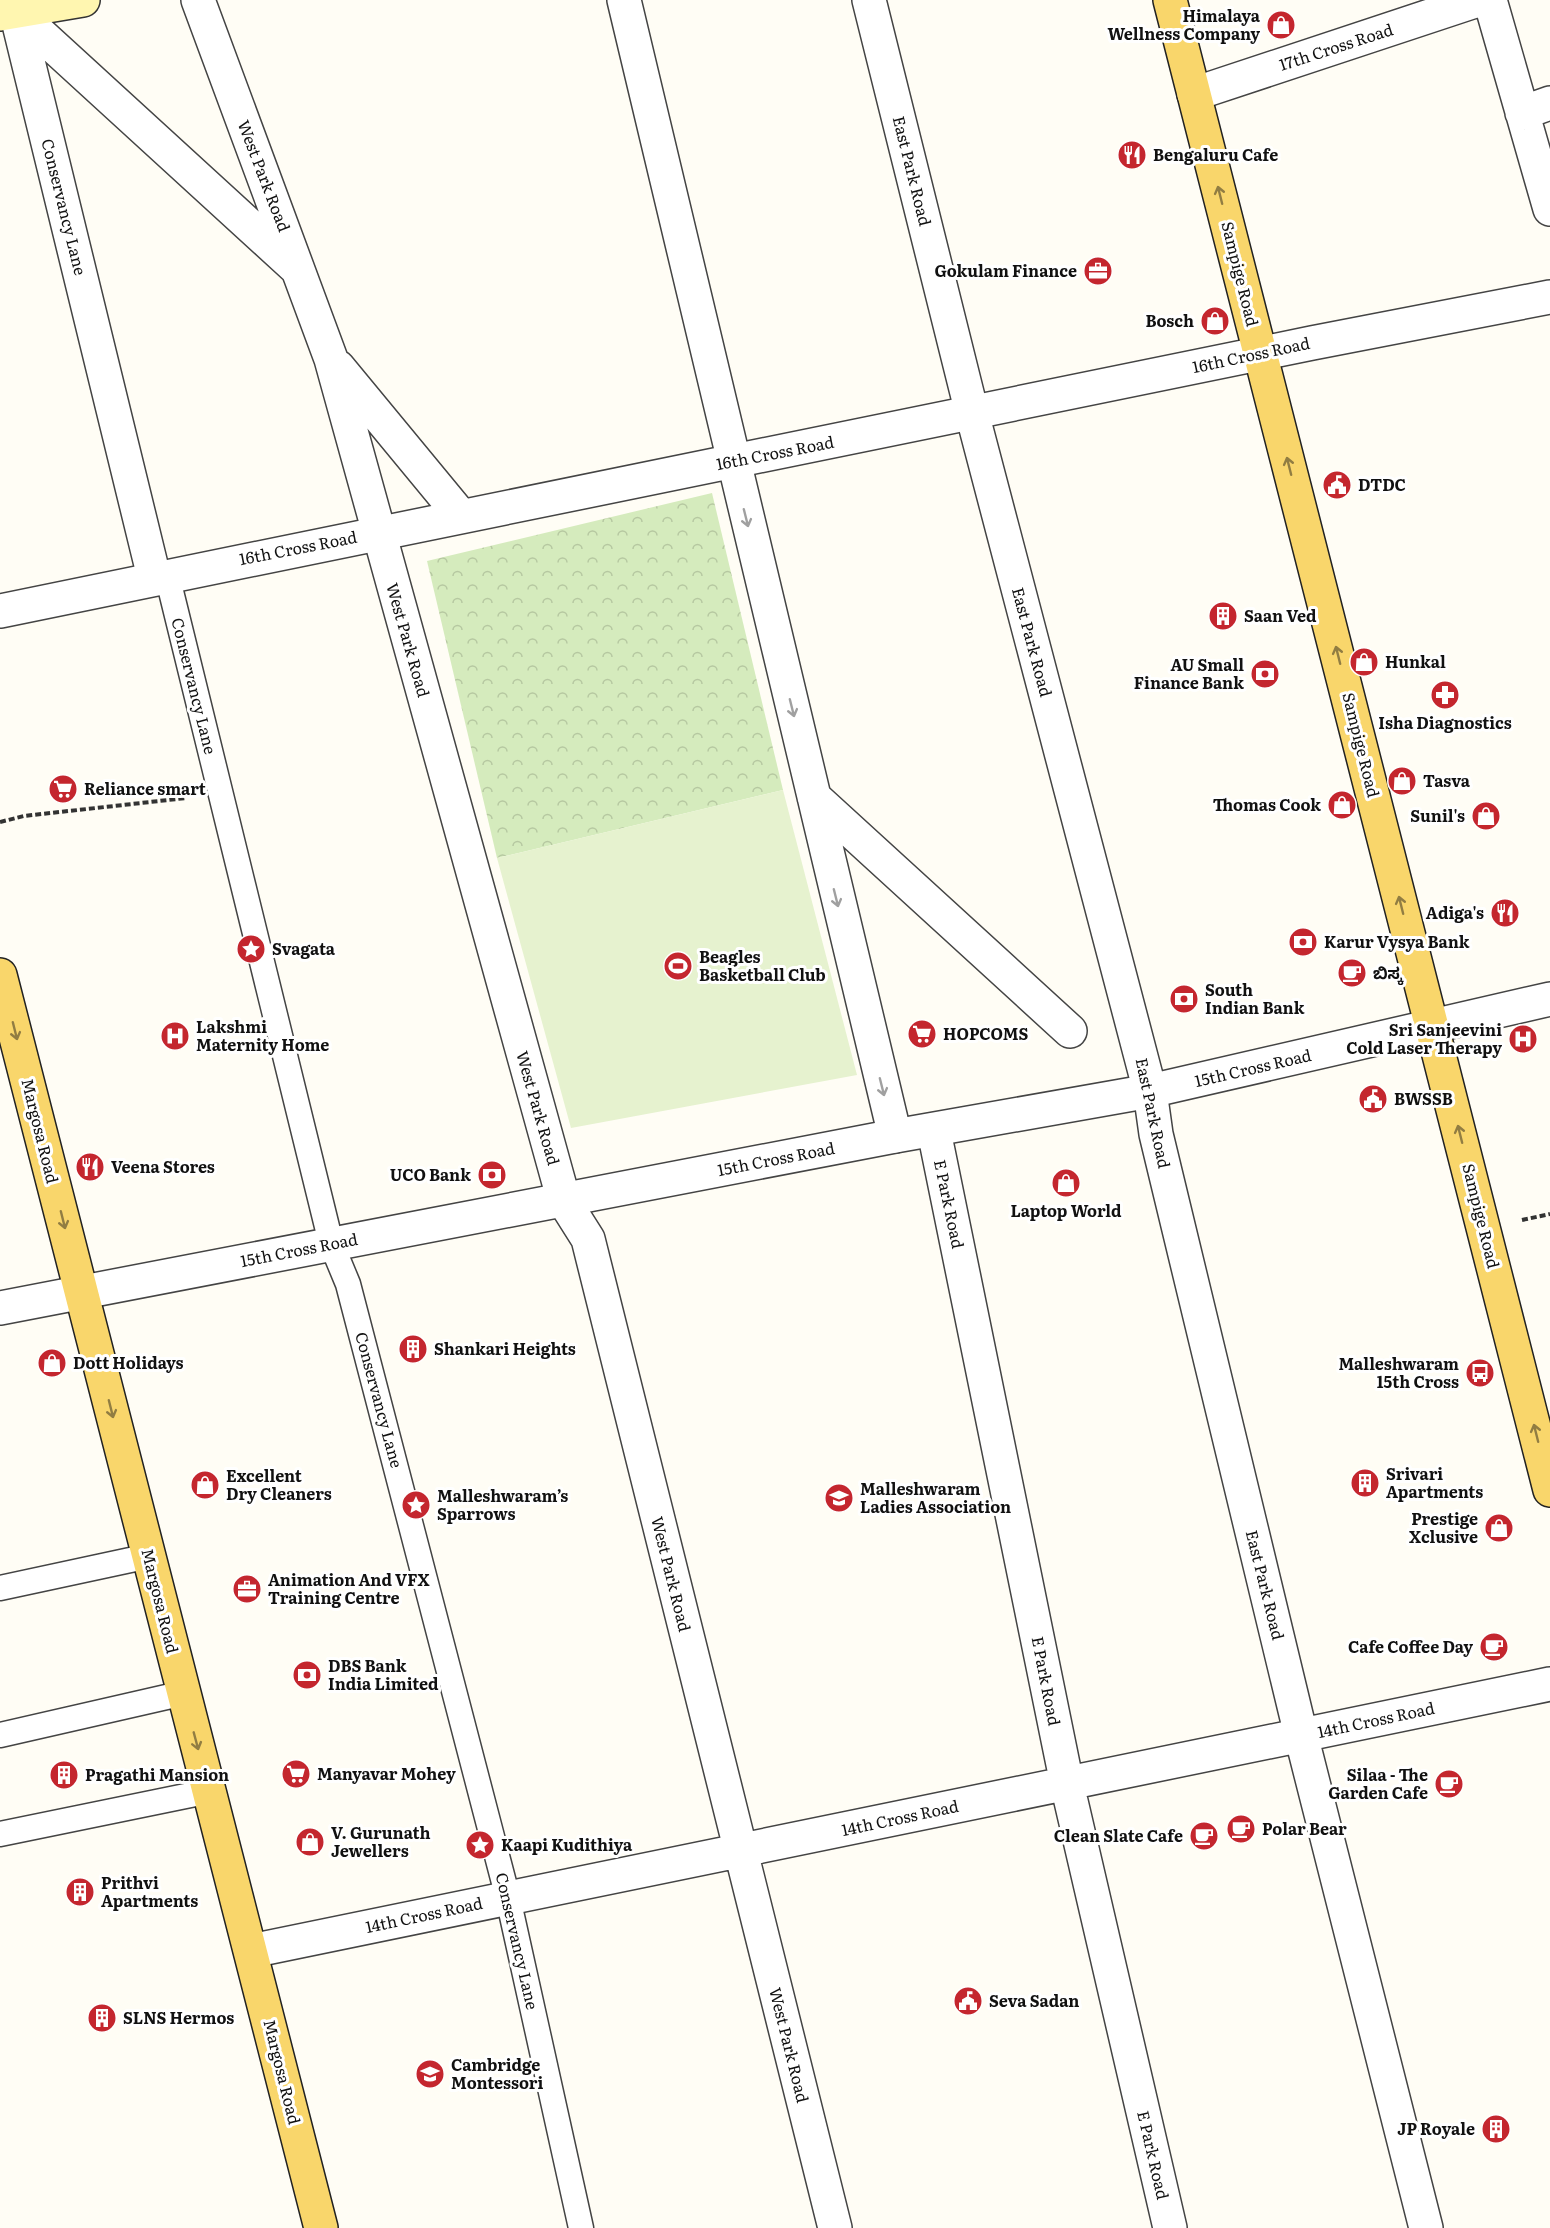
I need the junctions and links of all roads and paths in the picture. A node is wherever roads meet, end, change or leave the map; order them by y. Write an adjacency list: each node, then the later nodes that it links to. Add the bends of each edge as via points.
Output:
1 (83, 0): 8 (main road)
2 (198, 0): 12 (street, West Park Road)
3 (624, 0): 17 (street)
4 (869, 0): 16 (street, East Park Road)
5 (1170, 0): 9 (main road, Sampige Road)
6 (1478, 0): 9 (street, 17th Cross Road)
7 (1490, 0): 10 (street)
8 (8, 9): 12 (street); 20 (street, Conservancy Lane)
9 (1194, 94): 14 (main road, Sampige Road, one-way to 9)
10 (1536, 108): 11 (street)
11 (1550, 209)
12 (301, 272): 15 (street, West Park Road)
13 (1550, 297): 14 (street, 16th Cross Road)
14 (1261, 353): 16 (street, 16th Cross Road); 27 (main road, Sampige Road, one-way to 14)
15 (331, 359): 18 (street); 19 (street, West Park Road)
16 (972, 413): 17 (street, 16th Cross Road); 29 (street, East Park Road)
17 (732, 461): 18 (street, 16th Cross Road); 23 (street, one-way to 23)
18 (461, 516): 19 (street, 16th Cross Road)
19 (378, 532): 20 (street, 16th Cross Road); 32 (street, West Park Road)
20 (161, 576): 21 (street, 16th Cross Road); 22 (lane, Conservancy Lane)
21 (0, 611)
22 (221, 794): 24 (path); 35 (lane, Conservancy Lane)
23 (814, 797): 28 (street); 31 (street, one-way to 31)
24 (0, 822)
25 (0, 975): 36 (main road, Margosa Road, one-way to 36)
26 (1550, 999): 27 (street, 15th Cross Road)
27 (1433, 1028): 29 (street, 15th Cross Road); 38 (main road, Sampige Road, one-way to 27)
28 (1070, 1031)
29 (1150, 1091): 30 (street, 15th Cross Road); 44 (street, East Park Road, via 1159,1145)
30 (934, 1131): 31 (street, 15th Cross Road); 45 (street, E Park Road)
31 (894, 1136): 32 (street, 15th Cross Road)
32 (564, 1201): 35 (street, 15th Cross Road); 48 (street, West Park Road, via 588,1239)
33 (1550, 1214): 34 (path)
34 (1519, 1220)
35 (331, 1244): 36 (street, 15th Cross Road); 49 (lane, Conservancy Lane, via 348,1284)
36 (82, 1294): 37 (street, 15th Cross Road); 39 (main road, Margosa Road, one-way to 39)
37 (0, 1308)
38 (1550, 1490)
39 (149, 1556): 40 (lane); 42 (main road, Margosa Road)
40 (0, 1588)
41 (1550, 1684): 44 (street, 14th Cross Road)
42 (184, 1693): 43 (lane); 46 (main road, Margosa Road, one-way to 46)
43 (0, 1735)
44 (1301, 1735): 45 (street, 14th Cross Road); 55 (street, East Park Road)
45 (1067, 1784): 48 (street, 14th Cross Road); 54 (street, E Park Road)
46 (210, 1791): 47 (lane); 50 (main road, Margosa Road)
47 (0, 1834)
48 (739, 1850): 49 (street, 14th Cross Road); 53 (street, West Park Road)
49 (508, 1898): 50 (street, 14th Cross Road); 52 (lane, Conservancy Lane)
50 (251, 1951): 51 (main road, Margosa Road)
51 (321, 2228)
52 (581, 2228)
53 (835, 2228)
54 (1170, 2228)
55 (1426, 2228)

